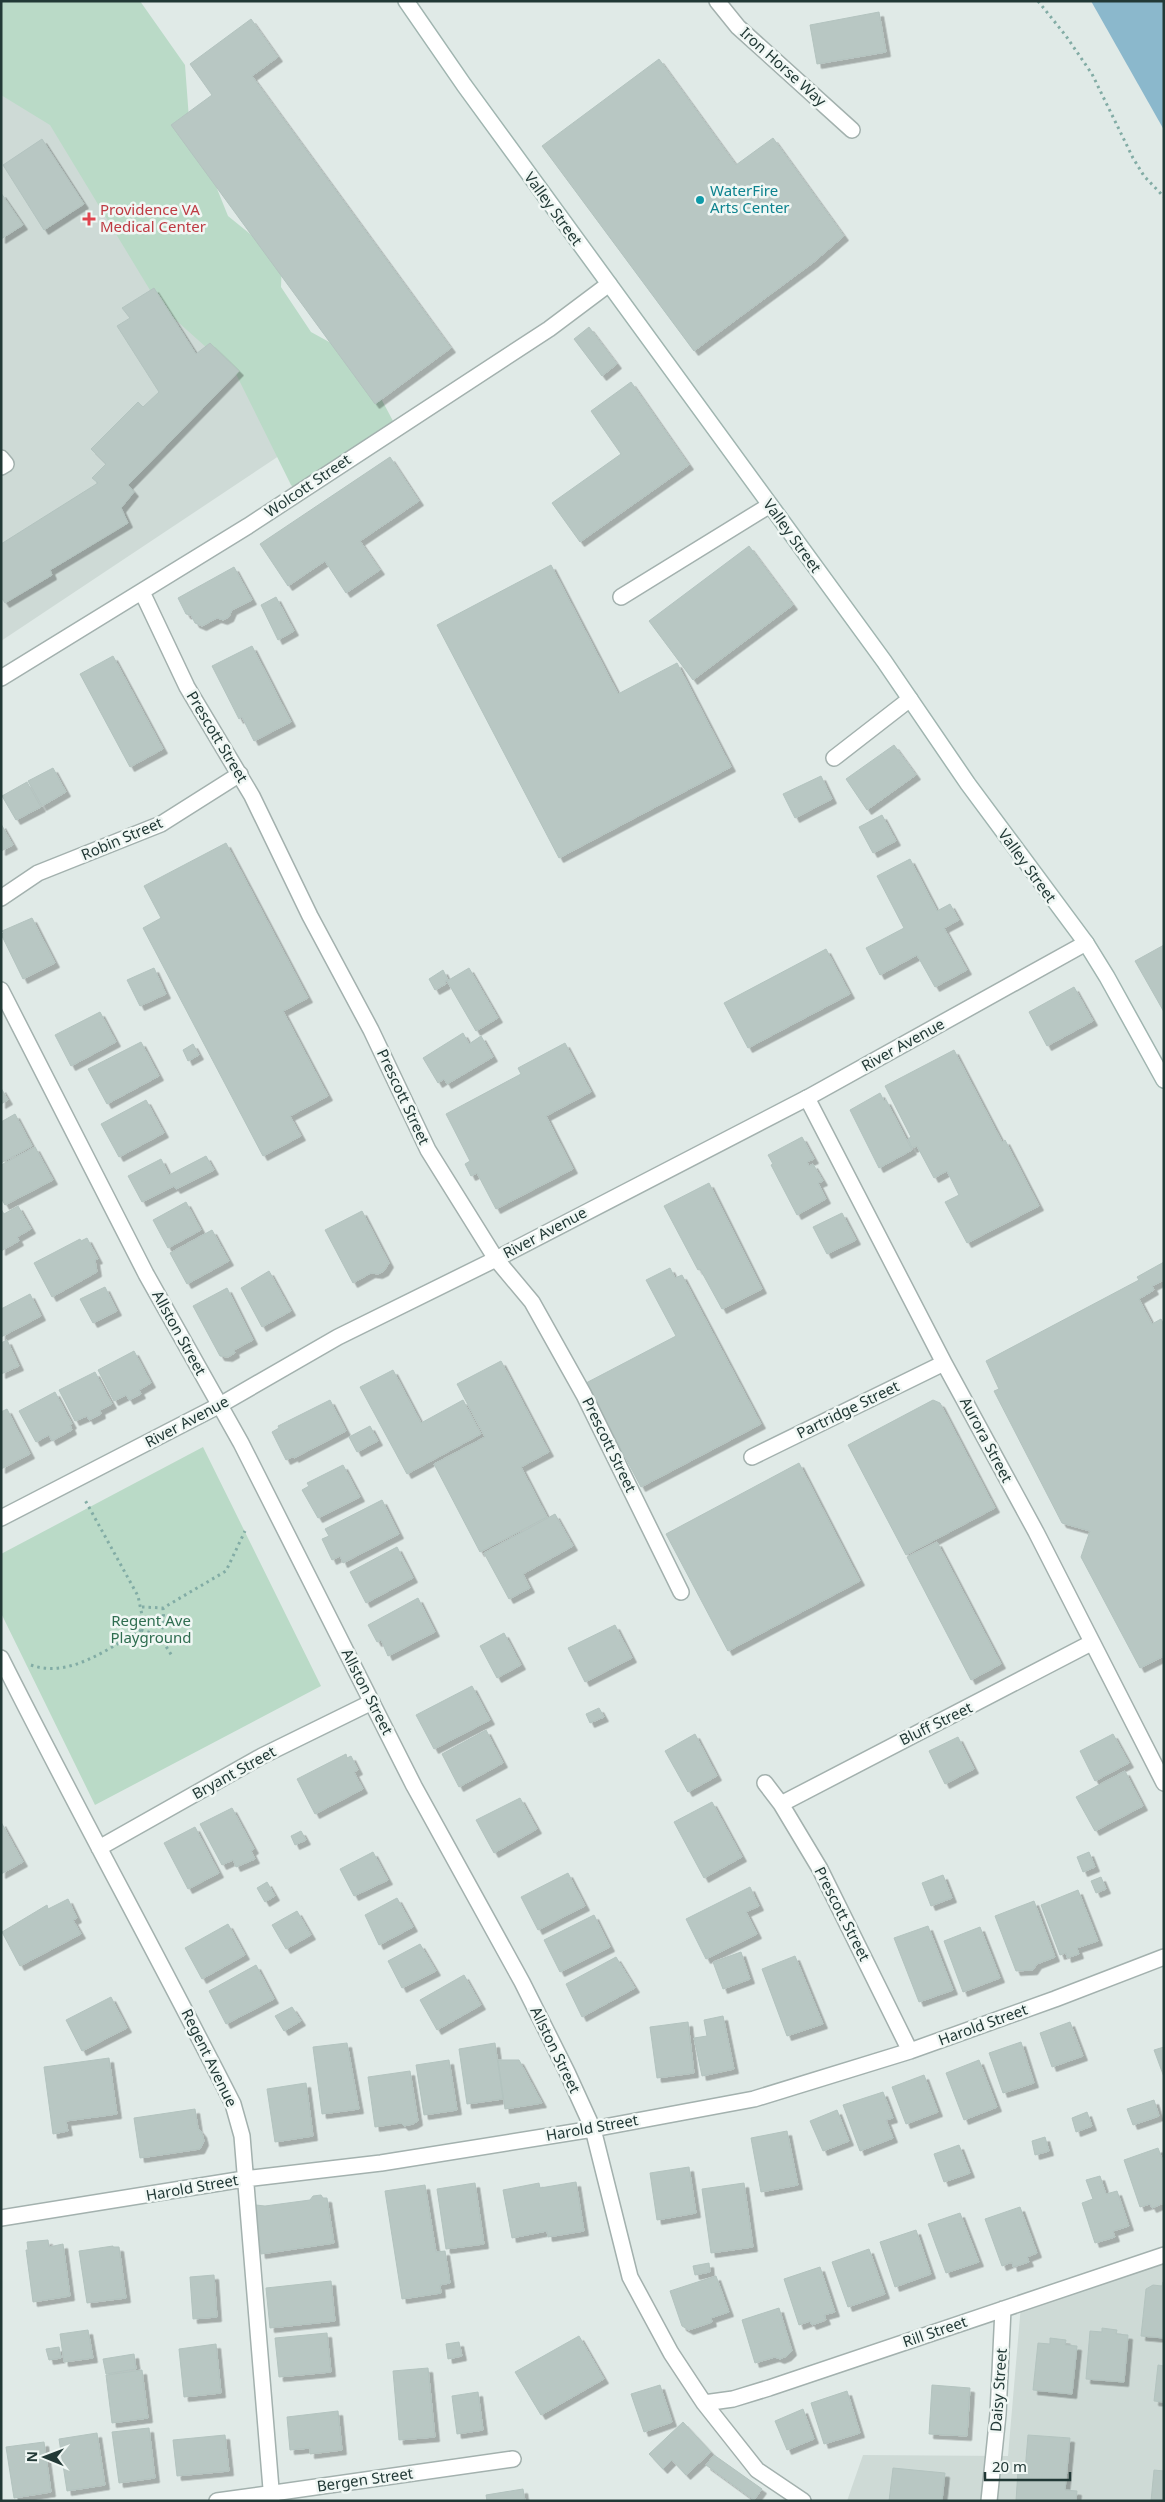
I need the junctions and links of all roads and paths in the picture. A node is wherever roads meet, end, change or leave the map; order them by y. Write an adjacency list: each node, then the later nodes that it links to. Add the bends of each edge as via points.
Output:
1 (406, 1): 6 (street, Valley Street)
2 (717, 1): 4 (street, Iron Horse Way, via 738,27)
3 (1038, 1): 5 (path, via 1092,74 1133,158 1144,176)
4 (852, 130)
5 (1164, 197)
6 (609, 284): 9 (street, Valley Street); 10 (street, Wolcott Street, via 549,329)
7 (1, 458): 8 (street, via 6,464)
8 (1, 467)
9 (770, 505): 11 (street); 13 (street, Valley Street)
10 (142, 592): 12 (street, Wolcott Street); 15 (street, Prescott Street, via 187,687)
11 (622, 597)
12 (1, 678)
13 (910, 699): 14 (street); 17 (street, Valley Street)
14 (834, 758)
15 (240, 774): 16 (street, Robin Street, via 161,824 38,873); 21 (street, Prescott Street, via 371,1030 428,1150)
16 (1, 898)
17 (1086, 944): 19 (street, Valley Street); 20 (street, River Avenue)
18 (1, 990): 23 (street, Allston Street, via 146,1274)
19 (1164, 1080)
20 (808, 1098): 21 (street, River Avenue); 22 (street, Aurora Street)
21 (496, 1259): 23 (street, River Avenue, via 338,1337); 28 (street, Prescott Street, via 532,1302 584,1395)
22 (944, 1363): 24 (street, Partridge Street); 33 (street, Aurora Street, via 1036,1532)
23 (220, 1405): 25 (street, River Avenue); 37 (street, Allston Street)
24 (752, 1457)
25 (74, 1480): 26 (street, River Avenue); 29 (path)
26 (1, 1518)
27 (244, 1531): 30 (path, via 226,1571)
28 (681, 1592)
29 (142, 1607): 30 (path); 31 (path)
30 (163, 1608): 32 (path, via 164,1624)
31 (141, 1630): 32 (path); 36 (path, via 81,1662 45,1670)
32 (159, 1635): 34 (path)
33 (1091, 1644): 39 (street, Aurora Street); 40 (street, Bluff Street)
34 (172, 1656)
35 (1, 1658): 41 (street, Regent Avenue)
36 (31, 1665)
37 (372, 1702): 41 (street, Bryant Street, via 262,1756); 44 (street, Allston Street, via 414,1786 522,1982)
38 (765, 1783): 40 (street, Prescott Street)
39 (1164, 1783)
40 (781, 1804): 43 (street, Prescott Street, via 820,1869)
41 (99, 1848): 45 (street, Regent Avenue, via 233,2104 242,2136)
42 (1164, 1957): 43 (street, Harold Street)
43 (910, 2051): 44 (street, Harold Street, via 754,2099)
44 (593, 2129): 45 (street, Harold Street, via 382,2163); 49 (street, Allston Street, via 630,2277 671,2353)
45 (244, 2179): 46 (street, Harold Street); 51 (street, Regent Avenue)
46 (1, 2218)
47 (1164, 2255): 48 (street, Rill Street)
48 (1003, 2309): 49 (street, Rill Street, via 769,2388); 54 (street, Daisy Street, via 998,2414)
49 (704, 2404): 53 (street, Allston Street, via 758,2470)
50 (513, 2459): 51 (street, Bergen Street)
51 (272, 2497): 52 (street, Bergen Street)
52 (217, 2501)
53 (803, 2501)
54 (989, 2501)

